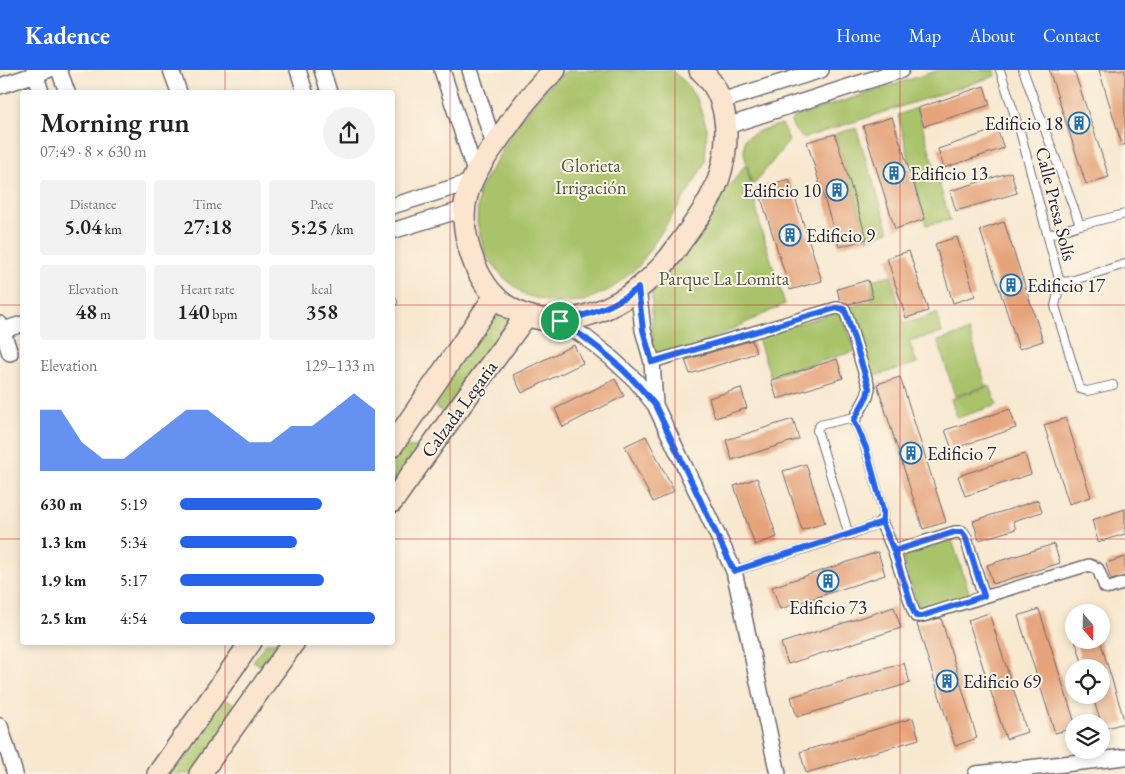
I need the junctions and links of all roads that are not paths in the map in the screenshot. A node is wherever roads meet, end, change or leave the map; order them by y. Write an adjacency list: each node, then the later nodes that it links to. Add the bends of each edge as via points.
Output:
1 (60, 70): 16 (street)
2 (171, 70): 17 (street)
3 (298, 70): 18 (street)
4 (322, 70): 19 (street)
5 (442, 70): 23 (street)
6 (470, 70): 22 (street)
7 (555, 70): 22 (main road, via 530,96)
8 (821, 70): 20 (street)
9 (902, 70): 21 (street)
10 (1000, 70): 29 (lane, Calle Presa Solís)
11 (1024, 70): 27 (lane, Calle Presa Solís)
12 (39, 71): 14 (street); 15 (street)
13 (707, 72): 20 (main road)
14 (0, 86)
15 (41, 90)
16 (66, 90)
17 (178, 90)
18 (304, 90)
19 (329, 90)
20 (721, 101): 21 (main road)
21 (727, 126): 32 (main road, via 724,160 710,199 674,252)
22 (494, 145): 23 (main road)
23 (473, 177): 24 (street); 25 (main road)
24 (395, 205)
25 (464, 209): 28 (street); 33 (main road, via 465,232 472,256 478,272)
26 (1125, 214): 27 (lane, Calle Presa Solís)
27 (1080, 225): 29 (lane)
28 (395, 229)
29 (1048, 236): 31 (lane, Calle Presa Solís, via 1056,272)
30 (1125, 264): 31 (lane, Calle Presa Solís)
31 (1063, 282): 40 (lane, via 1055,306 1080,389 1088,391)
32 (638, 288): 35 (main road, via 604,309); 39 (street, via 643,330)
33 (495, 296): 34 (main road, via 510,309); 43 (main road, Calzada Legaria)
34 (526, 316): 35 (main road); 45 (main road, Calzada Legaria)
35 (560, 321): 41 (street, via 610,356)
36 (20, 324): 37 (street)
37 (1, 329): 38 (street)
38 (11, 353)
39 (652, 362): 41 (street); 42 (street, via 836,308 844,309 869,388)
40 (1113, 385)
41 (655, 405): 50 (street)
42 (854, 420): 47 (lane, via 866,448 883,510); 48 (lane, via 850,418 820,425 817,430)
43 (405, 428): 44 (main road, Calzada Legaria); 45 (main road)
44 (395, 442)
45 (434, 443): 46 (main road, Calzada Legaria)
46 (395, 498)
47 (882, 522): 48 (lane); 49 (street)
48 (849, 534): 50 (lane)
49 (894, 551): 52 (street, via 962,532); 52 (street, via 916,616)
50 (734, 571): 62 (street)
51 (1125, 583): 52 (street, via 1105,588 1098,569 1089,565)
52 (984, 596)
53 (249, 645): 55 (main road)
54 (292, 645): 56 (main road)
55 (229, 673): 56 (main road); 60 (main road)
56 (256, 695): 61 (main road)
57 (0, 726): 59 (street)
58 (1125, 757): 63 (street)
59 (15, 774)
60 (158, 774)
61 (200, 774)
62 (778, 774)
63 (976, 774)

